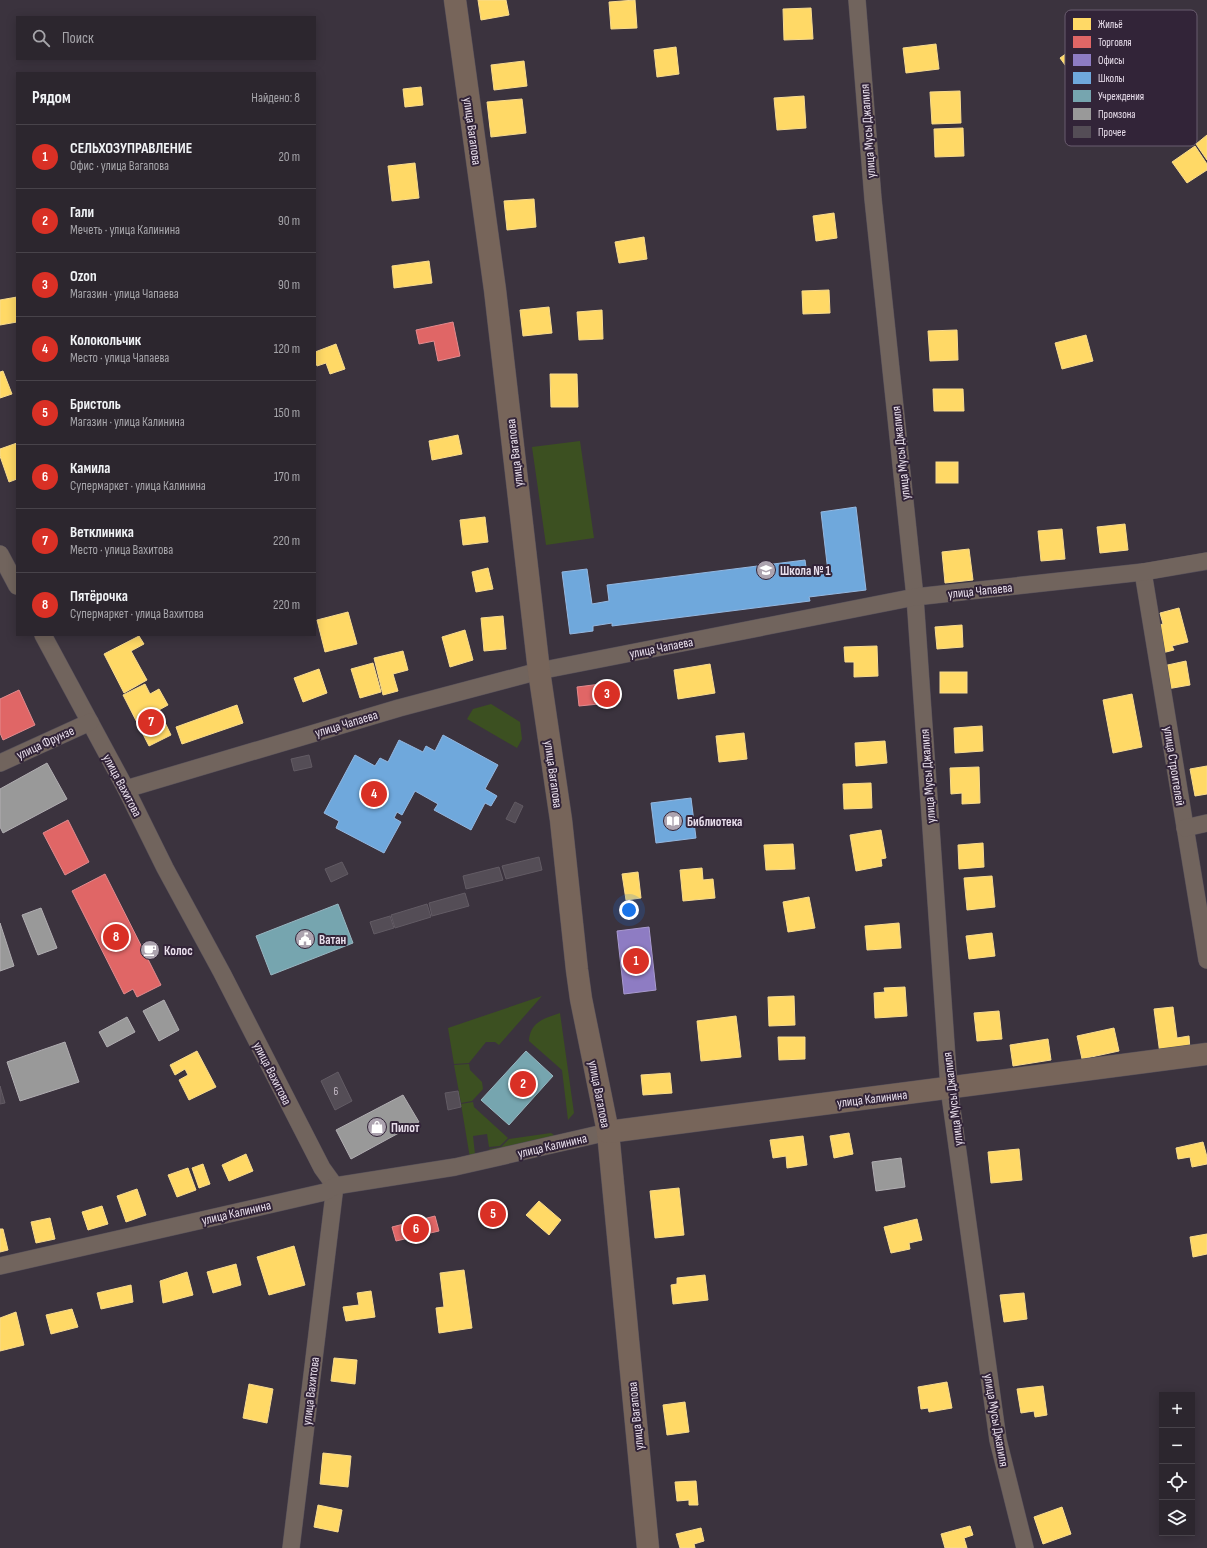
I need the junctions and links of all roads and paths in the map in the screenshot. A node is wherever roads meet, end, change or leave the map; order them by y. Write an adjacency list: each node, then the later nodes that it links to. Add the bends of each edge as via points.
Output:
1 (455, 0): 9 (street, улица Вагапова, via 495,290)
2 (857, 0): 7 (street, улица Мусы Джалиля, via 873,199)
3 (0, 554): 6 (street)
4 (1207, 561): 5 (street, улица Чапаева)
5 (1143, 572): 7 (street, улица Чапаева); 14 (street, улица Строителей)
6 (16, 584)
7 (915, 597): 9 (street, улица Чапаева); 17 (street, улица Мусы Джалиля)
8 (44, 636): 10 (street, улица Вахитова)
9 (539, 671): 12 (street, улица Чапаева, via 399,708); 18 (street, улица Вагапова, via 561,820 581,999)
10 (90, 722): 11 (street, улица Фрунзе); 12 (street, улица Вахитова)
11 (0, 763)
12 (126, 789): 19 (street, улица Вахитова, via 322,1168)
13 (1207, 823): 14 (street)
14 (1185, 828): 15 (street, улица Строителей)
15 (1207, 960)
16 (1207, 1054): 17 (street, улица Калинина)
17 (949, 1088): 18 (street, улица Калинина); 23 (street, улица Мусы Джалиля, via 998,1440)
18 (608, 1132): 19 (street, улица Калинина, via 455,1167); 22 (street, улица Вагапова)
19 (335, 1186): 20 (street, улица Калинина, via 325,1192); 21 (street, улица Вахитова)
20 (0, 1266)
21 (291, 1548)
22 (648, 1548)
23 (1025, 1548)

